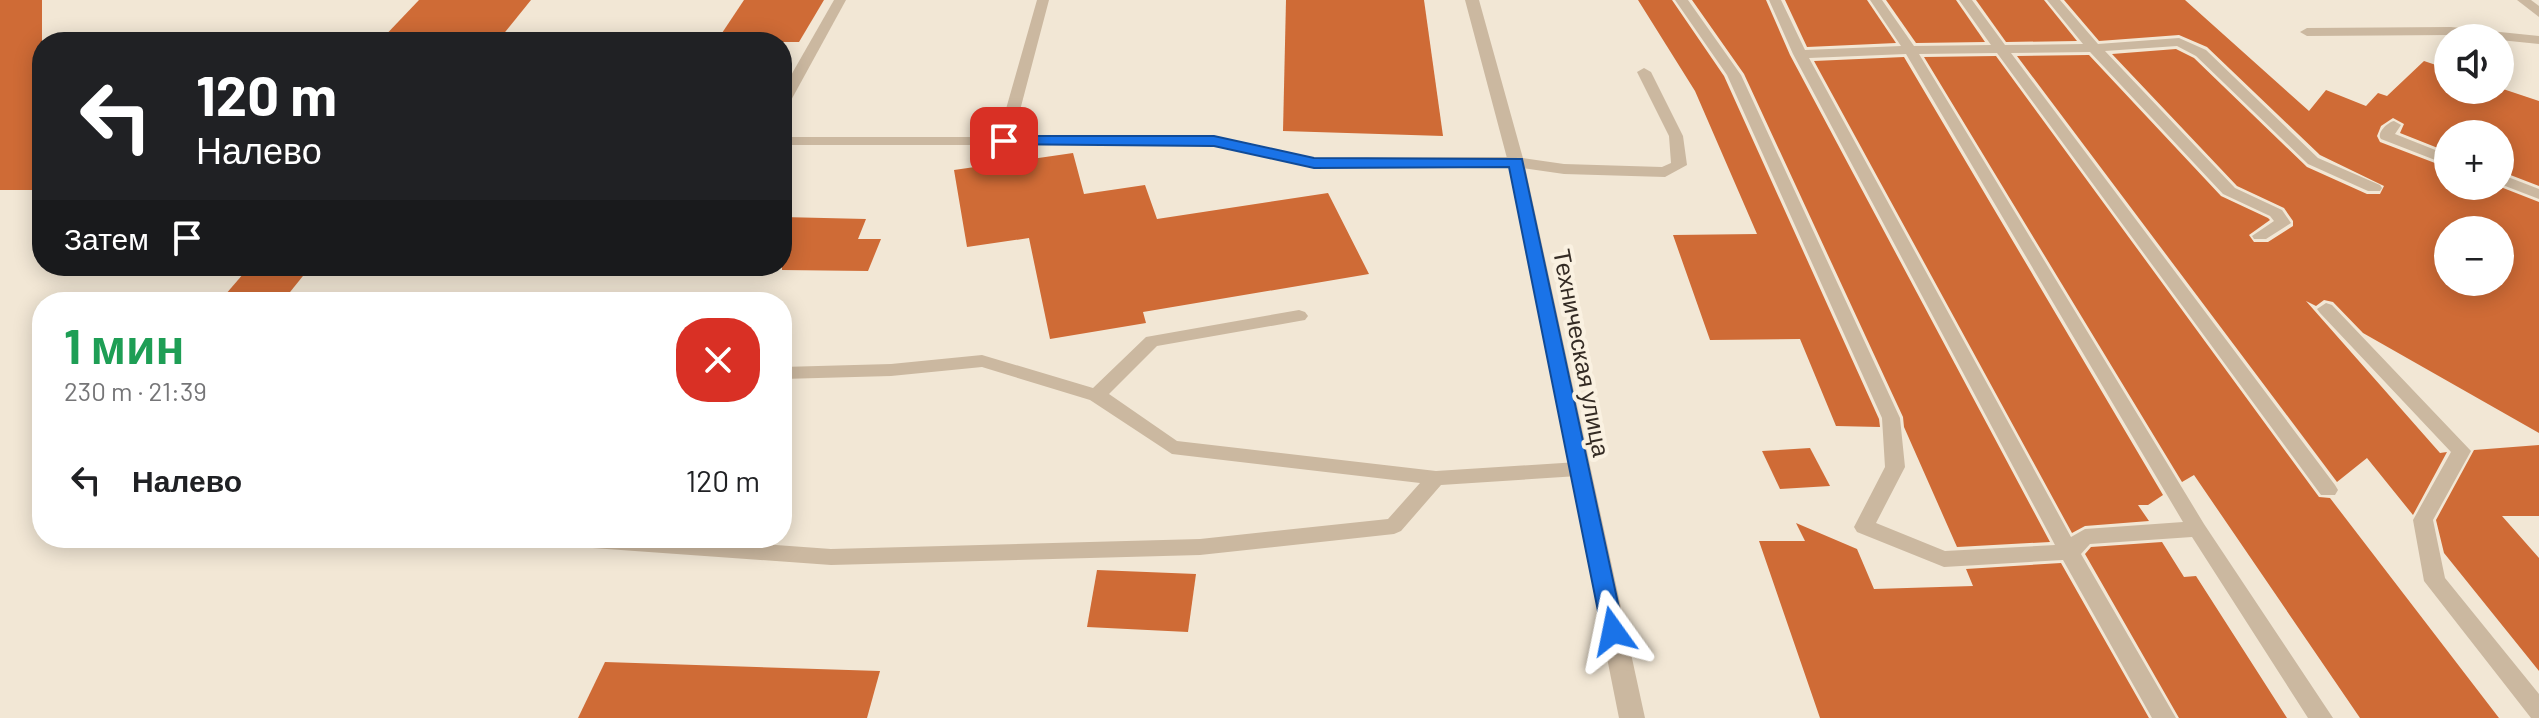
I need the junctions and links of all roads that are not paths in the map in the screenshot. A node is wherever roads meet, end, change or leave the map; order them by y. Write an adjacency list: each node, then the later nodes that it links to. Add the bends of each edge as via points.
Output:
1 (840, 0): 18 (lane)
2 (1043, 0): 21 (lane)
3 (1472, 0): 23 (street, Техническая улица)
4 (1681, 0): 37 (lane, via 1734,75 1891,418 1895,467 1864,527 1944,559)
5 (1775, 0): 16 (lane)
6 (1876, 0): 15 (lane)
7 (1965, 0): 14 (lane)
8 (2053, 0): 13 (lane)
9 (2523, 0): 10 (lane)
10 (2539, 13)
11 (2307, 32): 12 (lane, via 2451,31)
12 (2539, 40)
13 (2094, 48): 14 (lane); 25 (lane, via 2179,42 2201,53 2313,161); 27 (lane, via 2229,191 2276,213 2283,223)
14 (2001, 49): 15 (lane); 34 (lane)
15 (1910, 50): 16 (lane); 35 (lane)
16 (1800, 54): 37 (lane)
17 (1644, 72): 23 (lane, via 1676,136 1679,165 1665,172)
18 (792, 86)
19 (2394, 125): 22 (lane, via 2386,136)
20 (792, 141): 21 (lane)
21 (1004, 141): 23 (lane, via 1214,141 1314,163)
22 (2434, 155)
23 (1516, 162): 32 (street, Техническая улица)
24 (2514, 184): 26 (lane)
25 (2374, 188)
26 (2539, 194)
27 (2260, 236)
28 (2326, 309): 38 (lane, via 2461,451 2423,520 2435,581)
29 (1299, 316): 31 (lane, via 1152,341)
30 (792, 373): 31 (lane, via 982,361)
31 (1097, 395): 33 (lane, via 1172,447)
32 (1578, 469): 33 (lane); 39 (street, Техническая улица)
33 (1436, 478): 36 (lane, via 1394,526 1200,547 831,557)
34 (2328, 490)
35 (2197, 529): 37 (lane, via 2085,537); 41 (lane)
36 (705, 548)
37 (2069, 552): 40 (lane)
38 (2539, 711)
39 (1632, 718)
40 (2164, 718)
41 (2321, 718)

